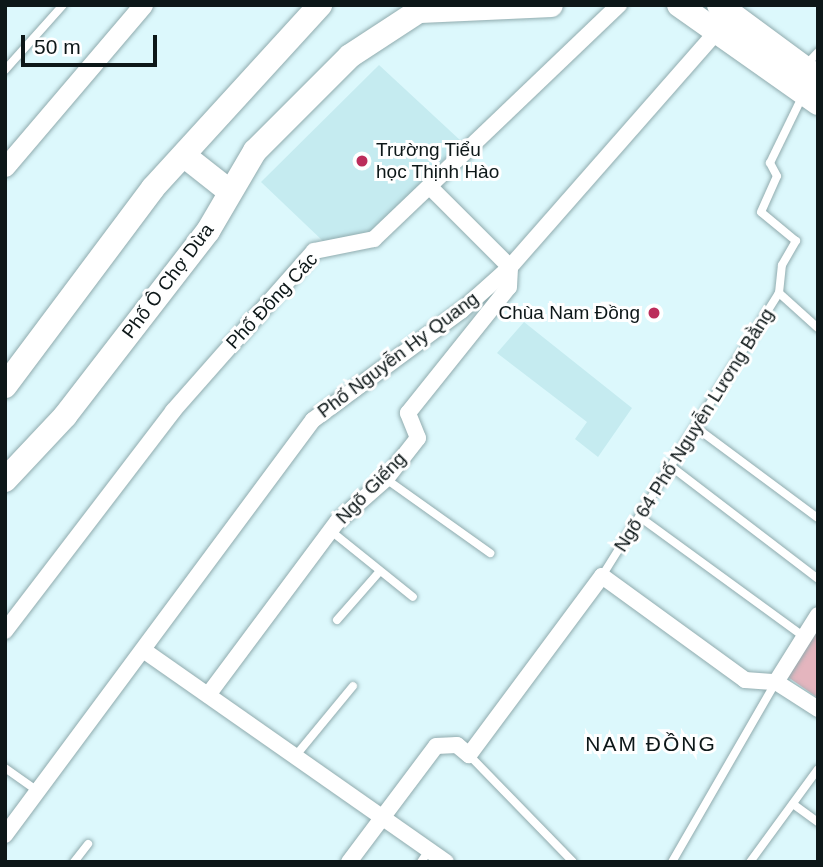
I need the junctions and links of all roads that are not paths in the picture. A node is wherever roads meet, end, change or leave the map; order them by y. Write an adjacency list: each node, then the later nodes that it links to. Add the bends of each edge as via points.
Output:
1 (63, 5): 9 (lane)
2 (143, 5): 12 (street)
3 (319, 5): 11 (main road)
4 (551, 5): 7 (main road)
5 (619, 5): 13 (street, Phố Đông Các)
6 (679, 5): 8 (main road)
7 (424, 8): 14 (main road, Phố Ô Chợ Dừa, via 350,56 255,151)
8 (724, 13): 10 (main road); 15 (street, Phố Nguyễn Hy Quang)
9 (5, 70)
10 (812, 79): 16 (lane, Ngõ 64 Phố Nguyễn Lương Bằng, via 770,163 777,176 761,212 796,241 782,265)
11 (186, 157): 14 (main road); 18 (main road, via 153,188)
12 (5, 167)
13 (430, 187): 15 (street); 33 (street, Phố Đông Các, via 374,239 314,251 173,411)
14 (229, 191): 22 (main road, Phố Ô Chợ Dừa, via 208,231 65,416)
15 (510, 267): 21 (street, Ngõ Giếng, via 509,287 408,414 418,438); 35 (street, Phố Nguyễn Hy Quang, via 461,311 313,420)
16 (779, 293): 17 (lane); 19 (lane, Ngõ 64 Phố Nguyễn Lương Bằng)
17 (818, 328)
18 (5, 386)
19 (698, 429): 20 (lane, Ngõ 64 Phố Nguyễn Lương Bằng); 23 (lane)
20 (673, 468): 24 (lane, Ngõ 64 Phố Nguyễn Lương Bằng); 29 (lane)
21 (386, 479): 25 (street, Ngõ Giếng); 26 (lane)
22 (5, 480)
23 (818, 518)
24 (641, 519): 28 (lane, Ngõ 64 Phố Nguyễn Lương Bằng); 34 (lane)
25 (331, 531): 27 (lane); 38 (street, Ngõ Giếng)
26 (490, 553)
27 (380, 571): 30 (lane); 32 (lane)
28 (602, 576): 36 (street, via 745,680); 41 (street, Ngõ 64 Phố Nguyễn Lương Bằng)
29 (818, 579)
30 (413, 597)
31 (818, 615): 34 (street)
32 (337, 621)
33 (5, 631)
34 (803, 636): 36 (street)
35 (146, 652): 38 (street); 44 (street, Phố Nguyễn Hy Quang)
36 (776, 682): 39 (street); 55 (lane)
37 (354, 686): 40 (lane)
38 (208, 695): 40 (street)
39 (818, 709)
40 (296, 754): 46 (street)
41 (469, 755): 46 (street, via 457,746 436,746); 54 (lane)
42 (5, 768): 44 (lane)
43 (818, 769): 45 (lane)
44 (39, 792): 48 (street, Phố Nguyễn Hy Quang)
45 (793, 804): 47 (lane); 56 (lane)
46 (383, 815): 50 (street); 52 (street)
47 (818, 822)
48 (5, 835)
49 (88, 844): 51 (lane)
50 (425, 856): 53 (street)
51 (74, 862)
52 (349, 862)
53 (446, 862)
54 (573, 862)
55 (672, 862)
56 (750, 862)

